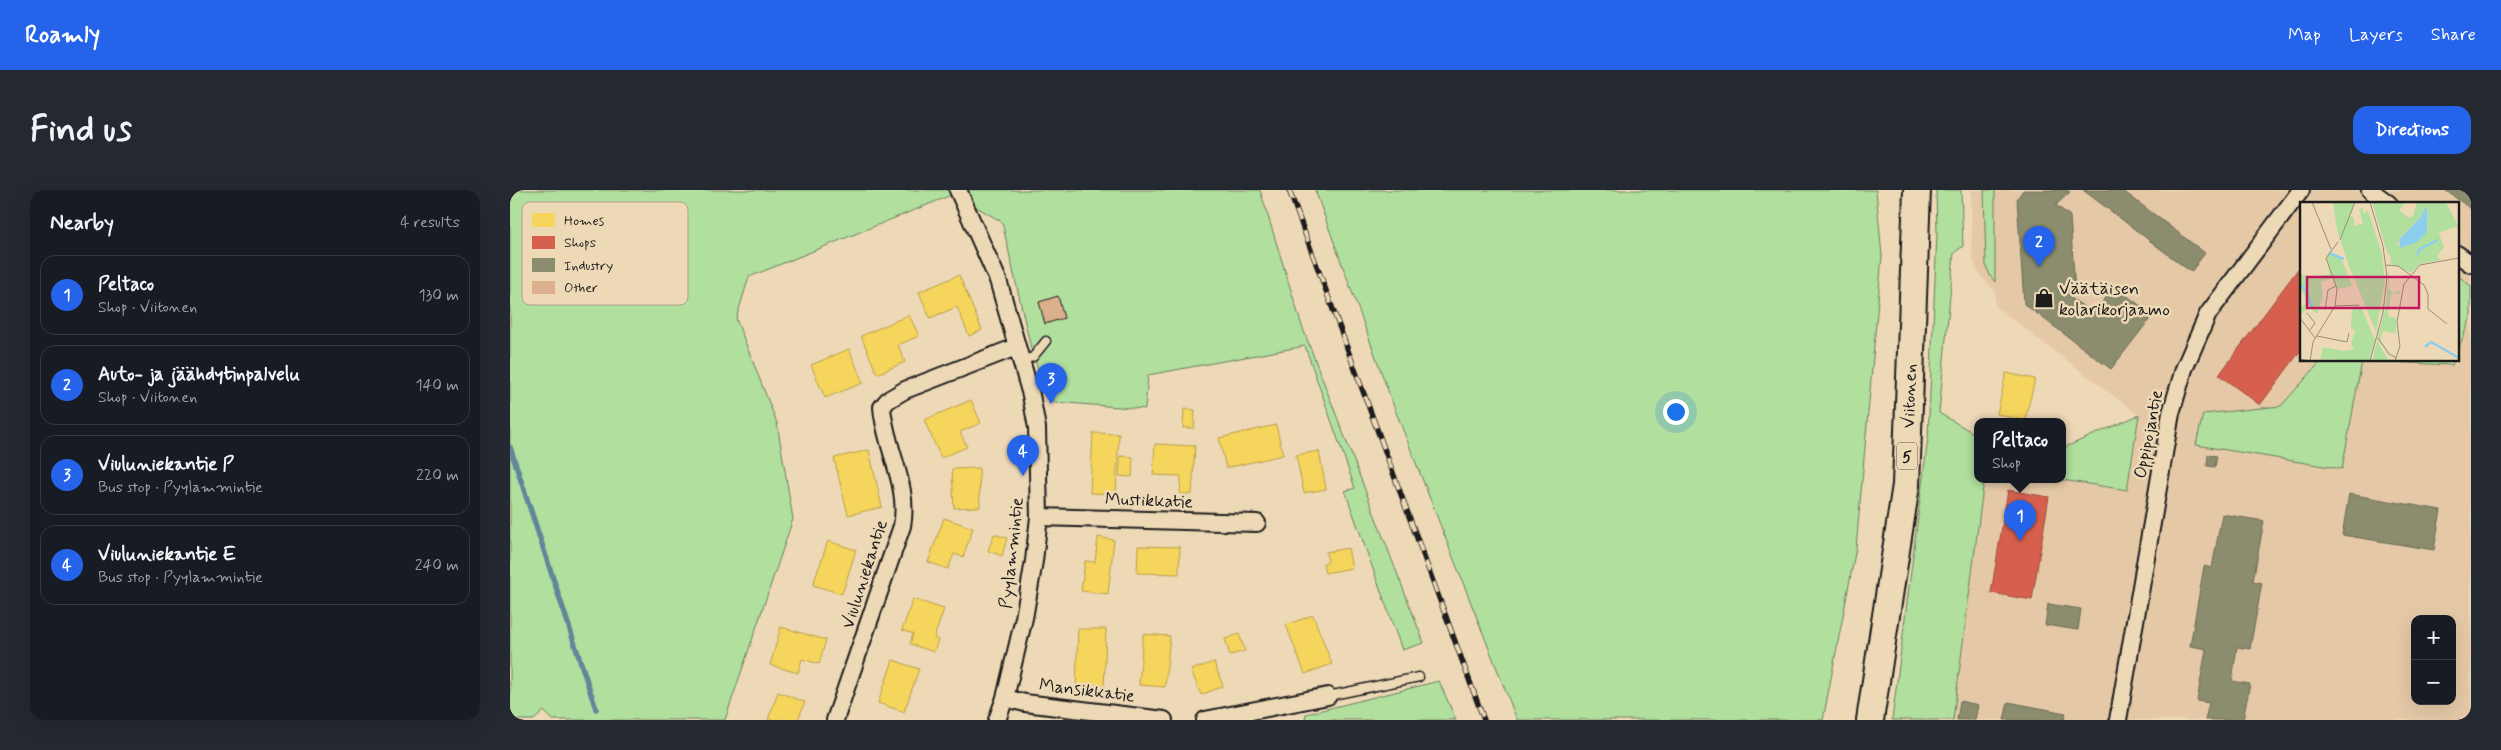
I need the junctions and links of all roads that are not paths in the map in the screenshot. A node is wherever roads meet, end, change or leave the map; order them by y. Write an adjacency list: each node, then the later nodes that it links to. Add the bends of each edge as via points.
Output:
1 (958, 190): 9 (street, Pyylammintie, via 998,280)
2 (1917, 190): 19 (highway, Viitonen / 5, via 1906,485)
3 (2302, 190): 20 (street, Oppipojantie, via 2208,314 2184,369 2171,413)
4 (2370, 190): 5 (street)
5 (2386, 202)
6 (2458, 255): 7 (street)
7 (2471, 264)
8 (1046, 341): 9 (lane, via 1033,357)
9 (1018, 354): 10 (street, Pyylammintie, via 1037,428); 15 (street, Viuluniekantie, via 905,390 882,407 905,510)
10 (1039, 517): 11 (street, Mustikkatie); 14 (street, Pyylammintie, via 1024,618)
11 (1257, 523)
12 (1420, 677): 13 (lane)
13 (1328, 696): 18 (street)
14 (1005, 698): 16 (street, Pyylammintie); 17 (street, Mansikkatie)
15 (835, 720)
16 (997, 720)
17 (1164, 720)
18 (1205, 720)
19 (1870, 720)
20 (2118, 720)

